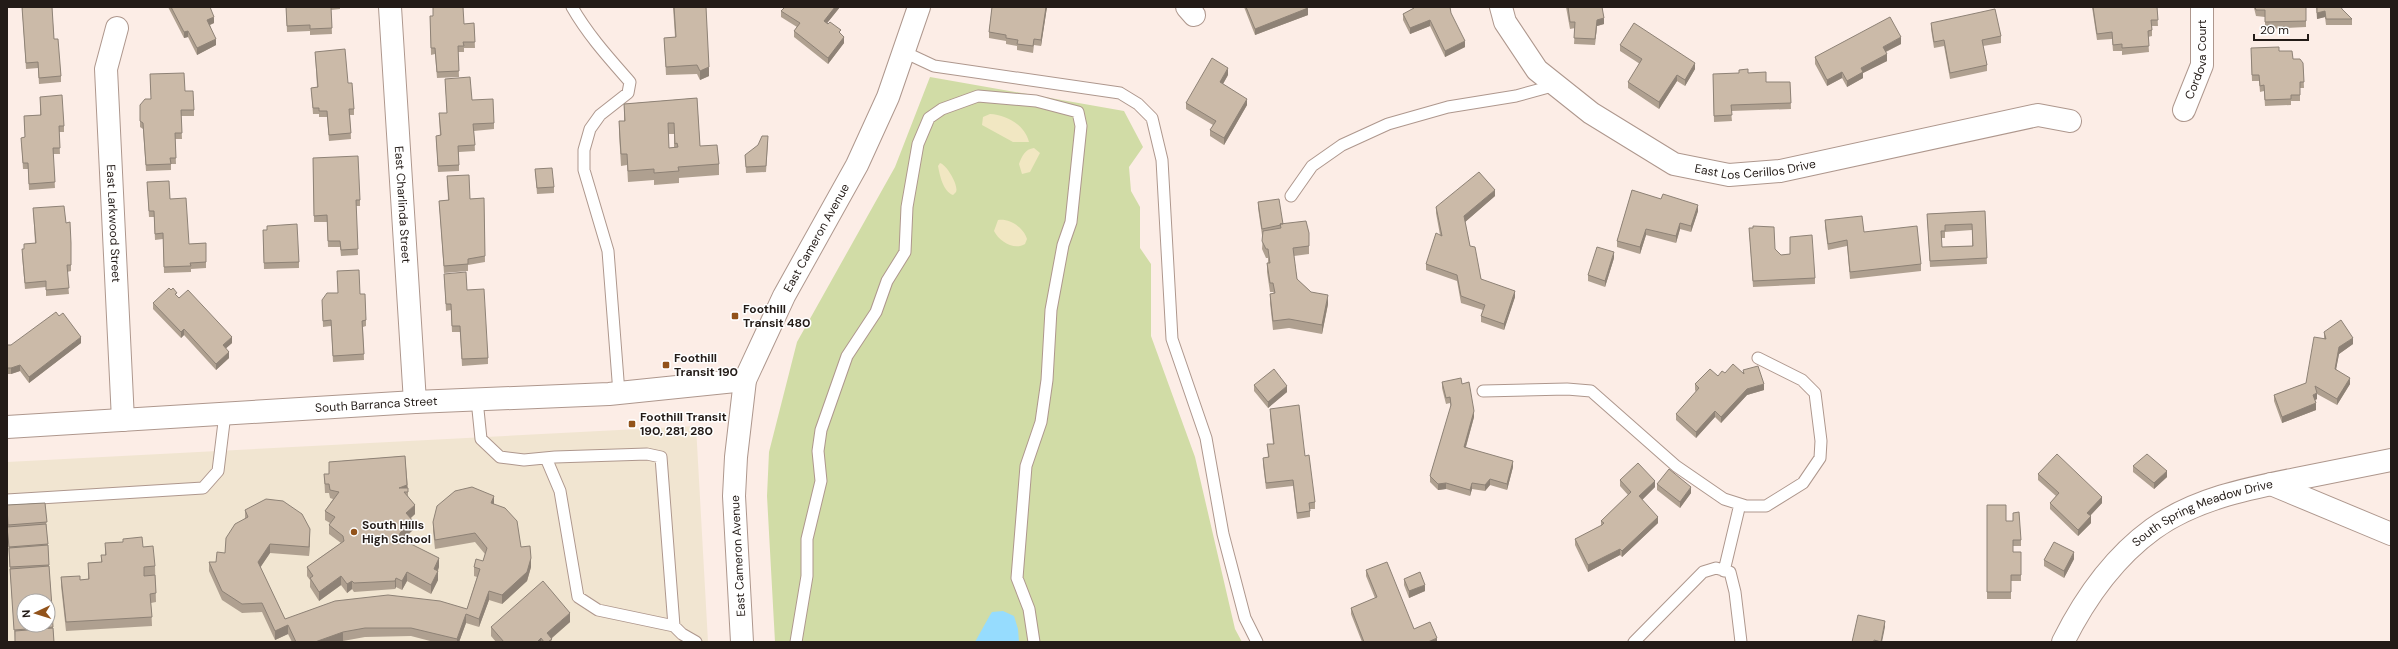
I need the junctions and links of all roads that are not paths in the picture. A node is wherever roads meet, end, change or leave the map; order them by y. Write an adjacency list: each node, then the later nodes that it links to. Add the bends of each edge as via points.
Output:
1 (390, 7): 17 (street, East Charlinda Street)
2 (572, 7): 15 (lane, via 602,50 630,82 628,93 600,115 590,129 584,150 584,170 608,251)
3 (919, 7): 7 (street, East Cameron Avenue)
4 (1502, 7): 8 (street, East Los Cerillos Drive, via 1505,22 1537,70)
5 (2202, 7): 9 (street, Cordova Court, via 2202,65)
6 (117, 28): 19 (street, East Larkwood Street, via 106,69)
7 (904, 52): 13 (street, East Cameron Avenue, via 888,97 857,165 784,296); 33 (lane, via 934,66 1120,93 1138,104 1152,118 1162,160 1172,339 1206,438 1227,549 1245,618)
8 (1556, 86): 10 (street, East Los Cerillos Drive, via 1591,113 1674,164 1729,175 1780,171 2038,115); 11 (lane, via 1516,96 1448,107 1388,124 1342,145 1312,166)
9 (2184, 110)
10 (2070, 121)
11 (1291, 196)
12 (1758, 358): 25 (lane, via 1802,380 1815,393 1821,441 1820,458 1803,483 1766,506)
13 (745, 380): 15 (street, South Barranca Street); 30 (street, East Cameron Avenue, via 734,496)
14 (1484, 391): 25 (lane, via 1591,391 1676,466 1724,499)
15 (619, 393): 16 (street, South Barranca Street)
16 (477, 400): 17 (street, South Barranca Street); 21 (lane, via 481,439 500,456 524,460)
17 (415, 402): 18 (street, South Barranca Street)
18 (225, 414): 19 (street, South Barranca Street); 24 (lane, via 218,472 203,488)
19 (123, 420): 20 (street, South Barranca Street)
20 (7, 427)
21 (546, 458): 28 (lane, via 560,492 578,597 598,610); 28 (lane, via 647,454 661,457)
22 (2391, 460): 23 (street, South Spring Meadow Drive)
23 (2271, 484): 26 (street); 36 (street, South Spring Meadow Drive, via 2204,501 2153,528 2110,567 2079,610)
24 (7, 500)
25 (1740, 504): 27 (lane)
26 (2391, 534)
27 (1724, 571): 34 (lane, via 1716,568 1703,572); 35 (lane, via 1730,572 1735,592)
28 (674, 626): 29 (lane)
29 (696, 642)
30 (742, 642)
31 (796, 642): 32 (lane, via 807,576 807,539 820,481 818,450 821,430 847,356 876,312 887,281 905,252 907,207 918,144 930,118 942,109 978,96 1036,101 1078,112 1081,126 1071,222 1063,245 1051,310 1047,380 1041,422 1026,466 1017,578 1029,609)
32 (1034, 642)
33 (1257, 642)
34 (1634, 642)
35 (1741, 642)
36 (2063, 642)

